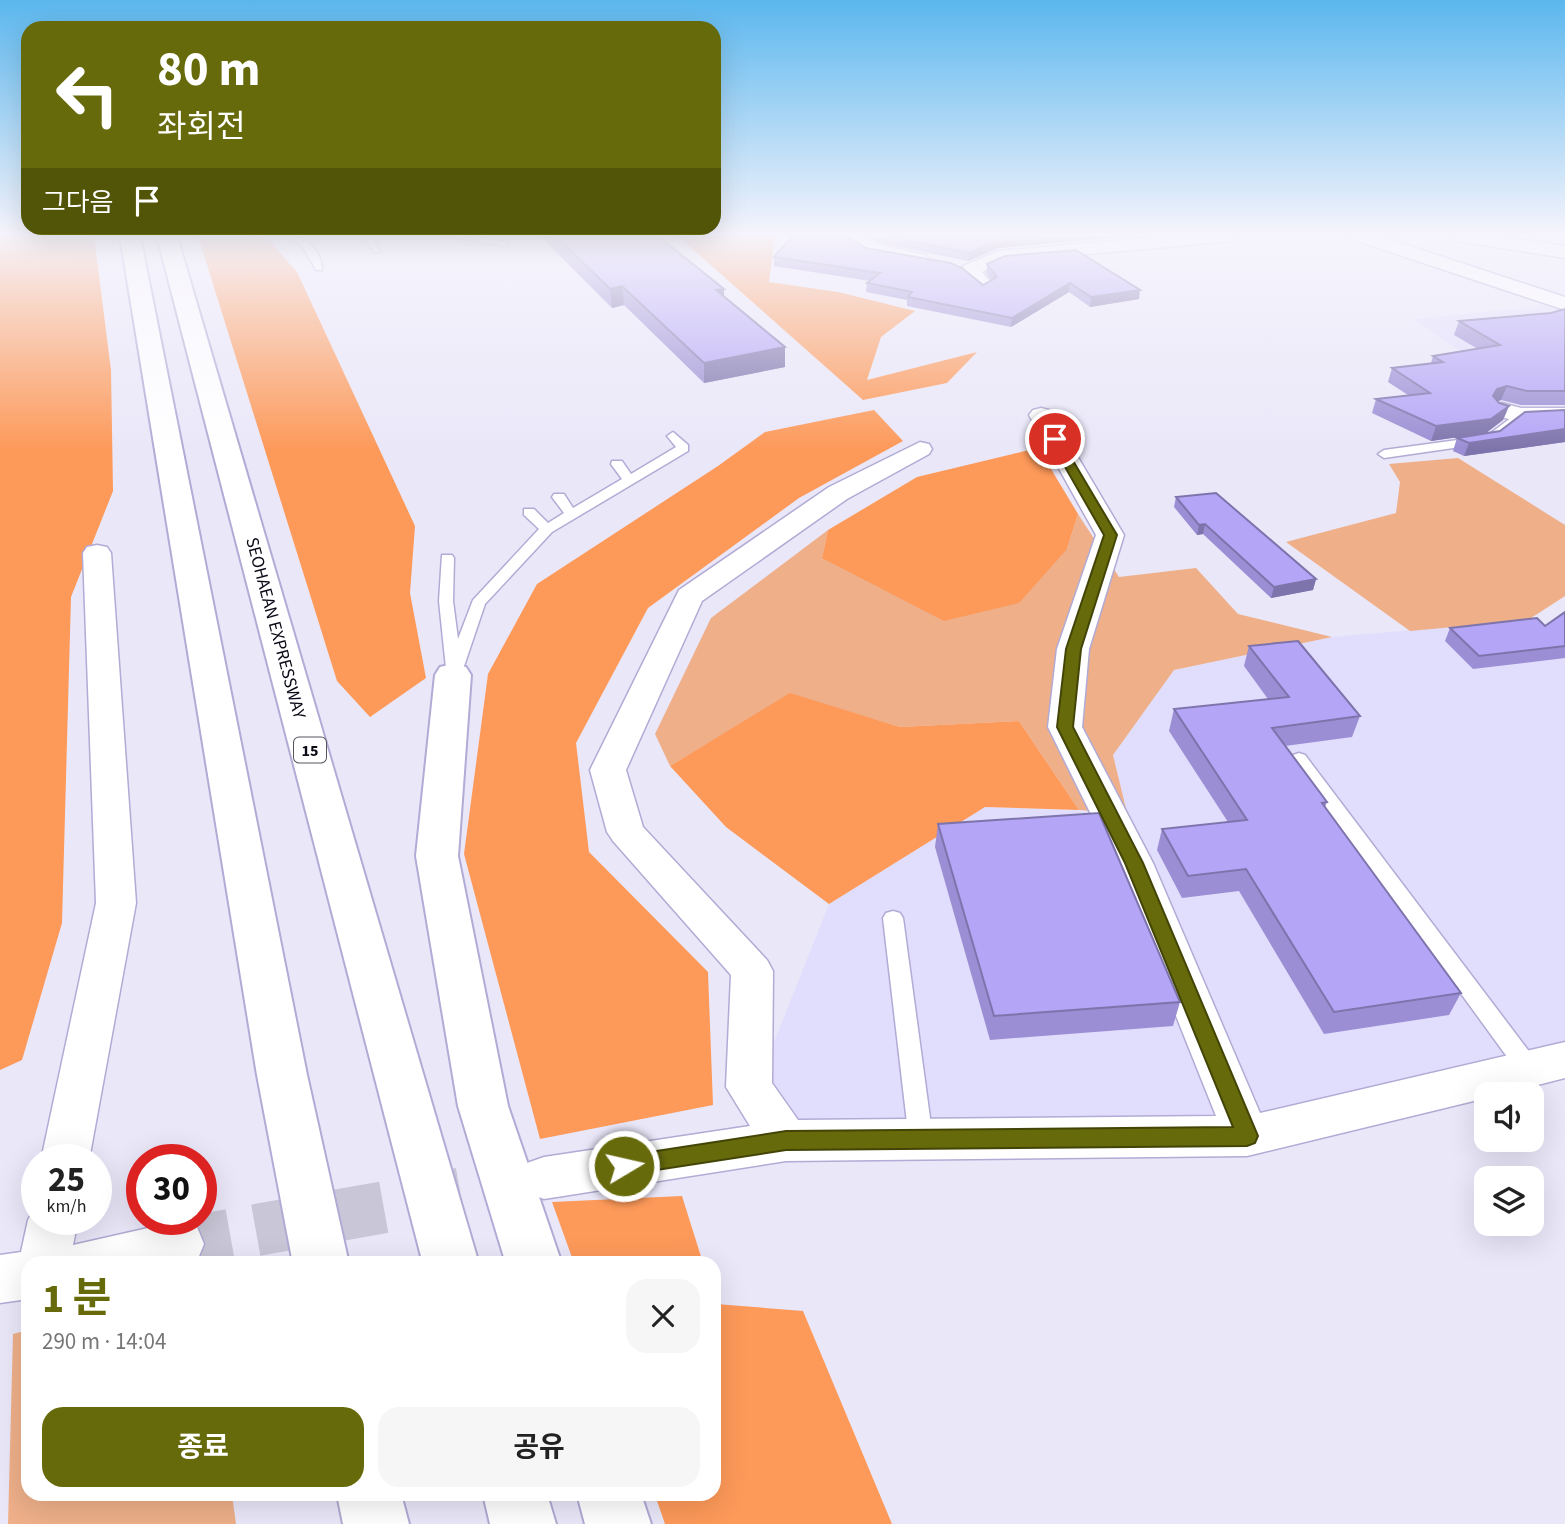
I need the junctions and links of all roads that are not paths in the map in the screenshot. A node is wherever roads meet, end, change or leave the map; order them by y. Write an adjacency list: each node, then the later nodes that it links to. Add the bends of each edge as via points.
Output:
1 (143, 307): 30 (highway)
2 (187, 307): 31 (highway, SEOHAEAN EXPRESSWAY / 15)
3 (1511, 413): 5 (street); 8 (lane, via 1491,439)
4 (1041, 415): 21 (street, via 1110,535 1073,649 1065,727 1134,863)
5 (1565, 415)
6 (673, 436): 10 (lane, via 684,448)
7 (920, 449): 23 (street, via 838,493 689,596 608,770 626,832 752,971 749,1087)
8 (1384, 454)
9 (617, 464): 10 (lane)
10 (629, 480): 13 (lane)
11 (559, 497): 13 (lane)
12 (529, 512): 14 (lane)
13 (570, 513): 14 (lane)
14 (547, 529): 17 (lane, via 478,603)
15 (97, 553): 24 (street, via 116,903)
16 (447, 558): 17 (lane)
17 (453, 675): 32 (highway, via 437,856 483,1106)
18 (1299, 759): 20 (lane)
19 (893, 918): 22 (lane)
20 (1547, 1065): 21 (street)
21 (1247, 1136): 22 (street)
22 (921, 1140): 23 (street)
23 (786, 1141): 25 (street)
24 (68, 1144)
25 (544, 1178)
26 (50, 1235): 28 (street)
27 (179, 1244): 29 (street)
28 (46, 1256)
29 (124, 1256)
30 (319, 1256)
31 (449, 1256)
32 (531, 1256)
33 (21, 1276): 34 (street)
34 (0, 1279)
35 (371, 1501): 38 (highway)
36 (517, 1501): 39 (highway)
37 (611, 1501): 40 (highway)
38 (376, 1524)
39 (523, 1524)
40 (618, 1524)

